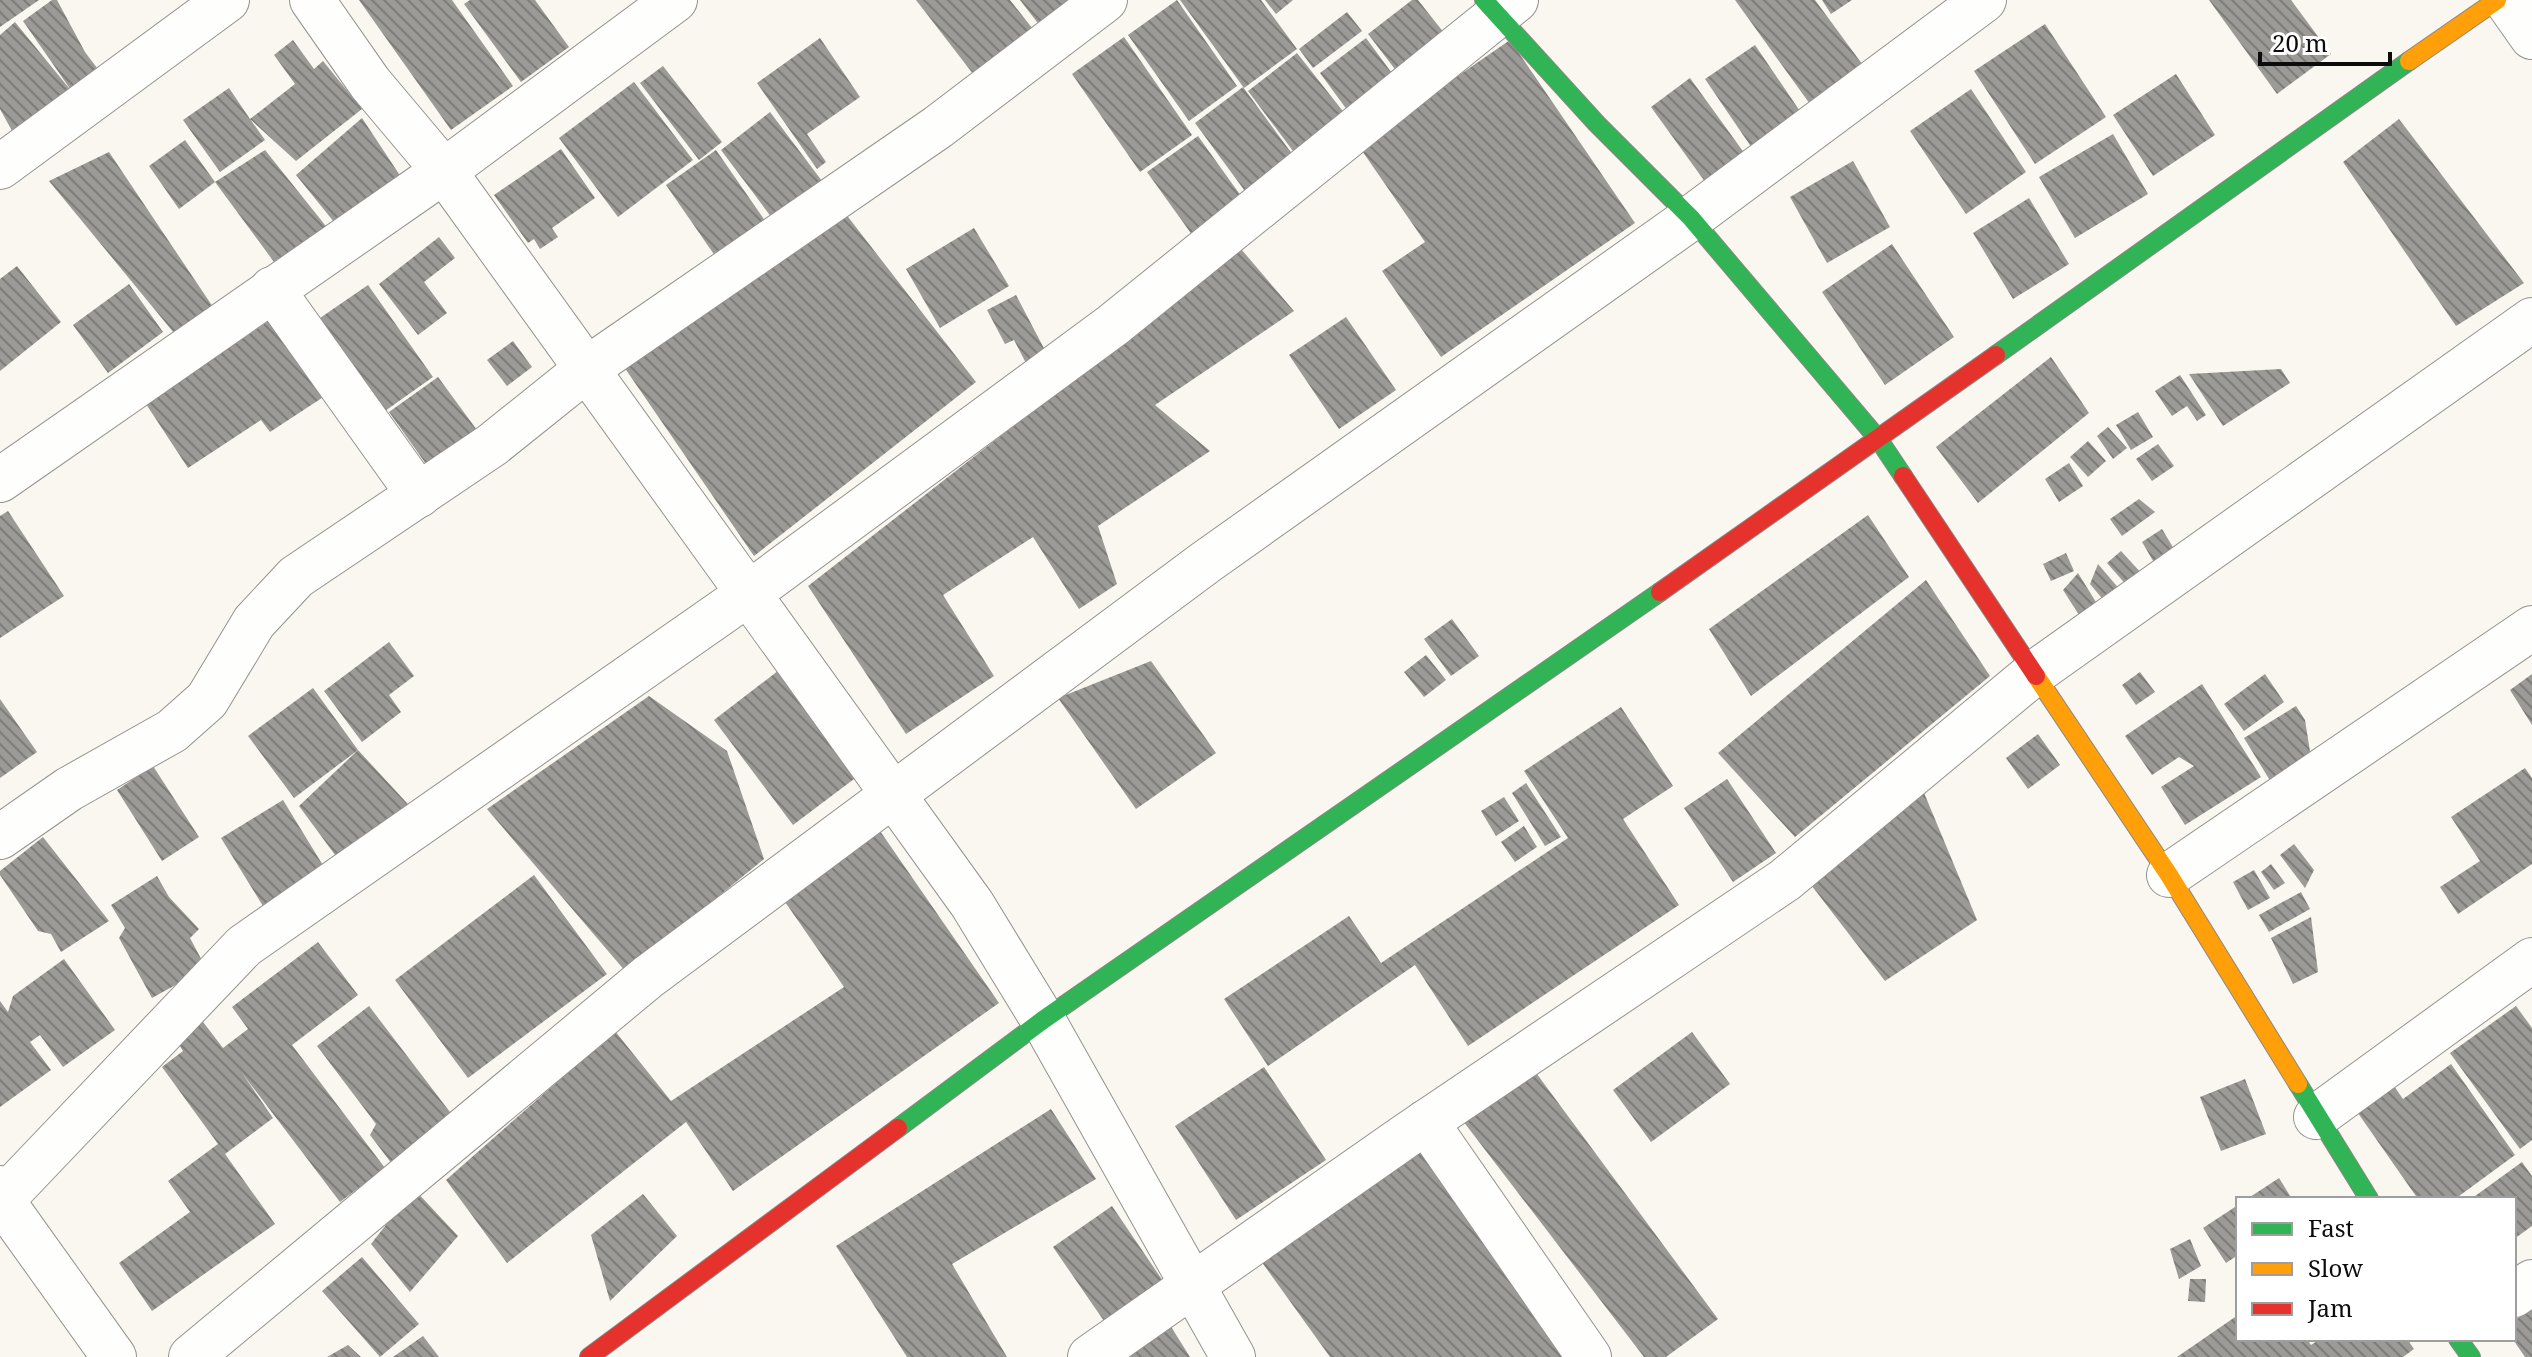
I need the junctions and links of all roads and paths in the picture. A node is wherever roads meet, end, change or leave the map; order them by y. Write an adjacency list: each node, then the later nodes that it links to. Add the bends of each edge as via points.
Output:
1 (227, 0): 10 (street)
2 (312, 0): 11 (street, via 370,83)
3 (675, 0): 11 (street)
4 (1105, 0): 15 (street, via 938,127)
5 (1984, 0): 12 (street)
6 (2497, 0): 16 (street)
7 (2506, 0): 9 (street)
8 (1499, 4): 12 (street, via 1597,124); 19 (street, via 1113,325)
9 (2532, 37)
10 (0, 167)
11 (444, 171): 13 (street); 15 (street)
12 (1691, 218): 16 (street); 22 (street, via 1206,562)
13 (272, 289): 17 (street); 18 (street)
14 (2532, 320): 21 (street)
15 (588, 368): 18 (street); 19 (street)
16 (1879, 440): 21 (street); 26 (street)
17 (0, 480)
18 (419, 495): 23 (street, via 296,577 254,622 207,700 172,731 69,789)
19 (748, 594): 22 (street); 29 (street, via 244,946)
20 (2532, 628): 24 (street)
21 (2033, 674): 24 (street); 28 (street, via 1785,880)
22 (893, 795): 26 (street, via 972,904); 33 (street, via 648,977)
23 (0, 837)
24 (2169, 875): 27 (street)
25 (2532, 960): 27 (street)
26 (1043, 1020): 31 (street); 34 (street)
27 (2316, 1117): 30 (street)
28 (1426, 1122): 31 (street); 37 (street)
29 (2, 1196): 32 (street)
30 (2368, 1197)
31 (1191, 1283): 35 (street); 36 (street)
32 (114, 1357)
33 (191, 1357)
34 (589, 1357)
35 (1090, 1357)
36 (1233, 1357)
37 (1589, 1357)

